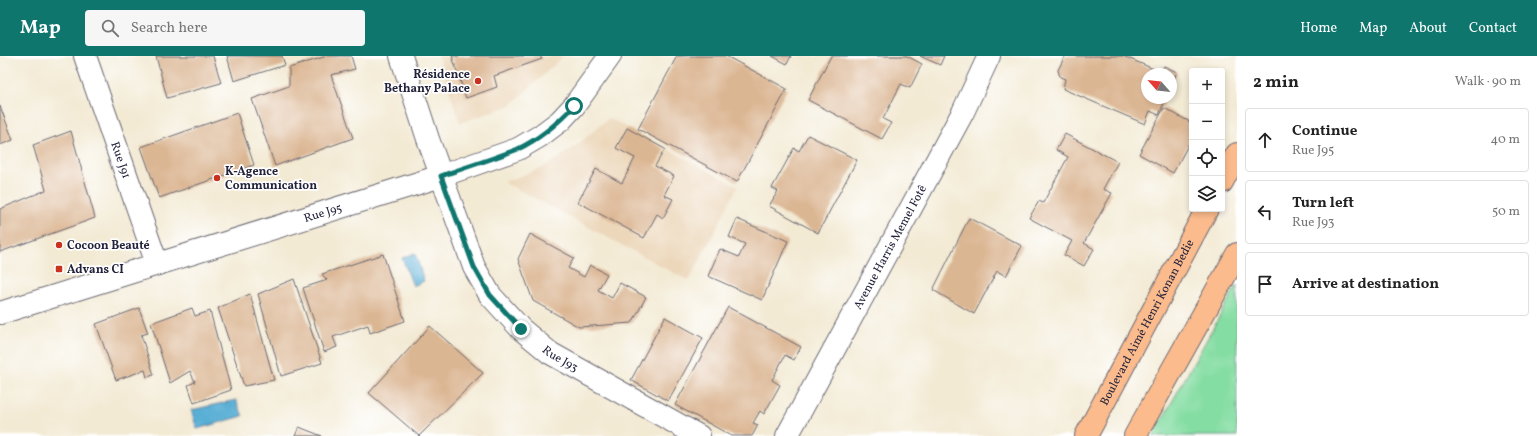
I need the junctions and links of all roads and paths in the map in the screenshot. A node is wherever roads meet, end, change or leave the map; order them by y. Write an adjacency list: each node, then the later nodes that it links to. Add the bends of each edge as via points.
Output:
1 (85, 56): 10 (street, Rue J91)
2 (401, 56): 6 (street, Rue J93)
3 (610, 56): 6 (street, Rue J95, via 574,106 540,136 518,148)
4 (989, 56): 14 (street, Avenue Harris Memel Fotê, via 931,171)
5 (1237, 154): 7 (highway)
6 (441, 176): 10 (street, Rue J95); 13 (street, Rue J93, via 474,267 490,295 521,329 550,353)
7 (1225, 176)
8 (1205, 212): 15 (highway, Boulevard Aimé Henri Konan Bedie)
9 (1237, 254): 12 (highway)
10 (157, 264): 11 (street, Rue J95)
11 (0, 313)
12 (1154, 403): 16 (highway); 17 (highway)
13 (699, 436)
14 (787, 436)
15 (1086, 436)
16 (1135, 436)
17 (1146, 436)

